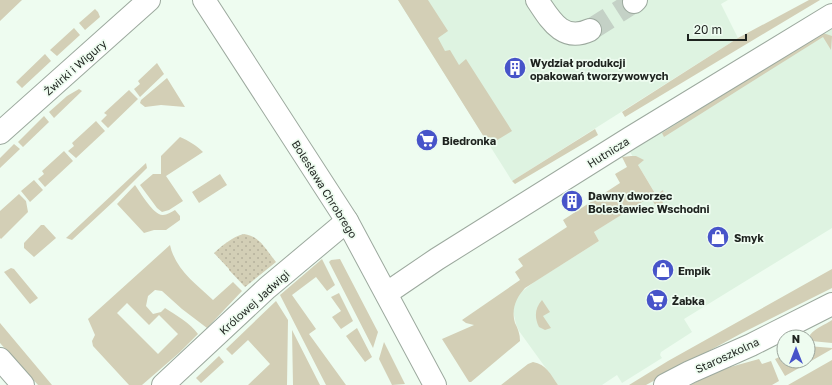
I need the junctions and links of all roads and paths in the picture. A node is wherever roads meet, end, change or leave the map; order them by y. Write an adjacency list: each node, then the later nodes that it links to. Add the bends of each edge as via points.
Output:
1 (149, 0): 6 (street, Żwirki i Wigury)
2 (204, 0): 7 (street, Bolesława Chrobrego)
3 (537, 0): 5 (street, via 553,24 563,31 580,34)
4 (832, 15): 8 (street, Hutnicza, via 630,138)
5 (590, 30)
6 (0, 133)
7 (347, 221): 8 (street, Bolesława Chrobrego); 12 (street, Królowej Jadwigi, via 267,288)
8 (387, 293): 13 (street, Bolesława Chrobrego)
9 (832, 304): 14 (street, Staroszkolna)
10 (0, 359): 11 (street)
11 (23, 385)
12 (163, 385)
13 (435, 385)
14 (665, 385)

